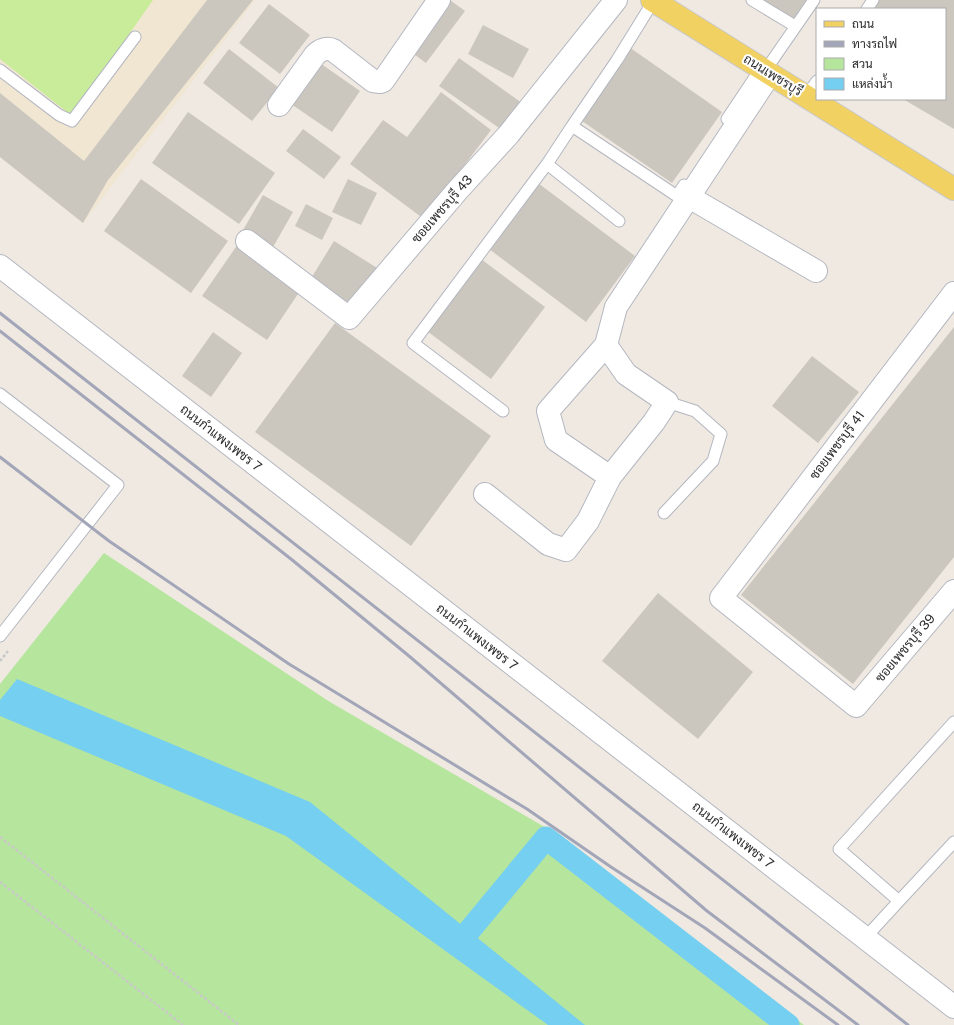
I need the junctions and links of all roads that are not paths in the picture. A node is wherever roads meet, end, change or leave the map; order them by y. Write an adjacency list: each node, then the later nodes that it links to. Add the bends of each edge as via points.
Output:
1 (439, 0): 12 (street, via 383,81 373,81 327,48 315,55)
2 (616, 0): 20 (street, ซอยเพชรบุรี 43, via 509,134 457,191 350,318)
3 (653, 0): 9 (main road, ถนนเพชรบุรี); 13 (lane, via 617,60)
4 (752, 0): 6 (lane)
5 (814, 0): 6 (lane)
6 (795, 26): 9 (lane)
7 (135, 37): 8 (lane, via 72,122)
8 (0, 70)
9 (765, 71): 10 (main road, ถนนเพชรบุรี); 14 (lane); 18 (street)
10 (812, 89)
11 (828, 100): 17 (main road, ถนนเพชรบุรี)
12 (279, 105)
13 (572, 126): 15 (lane, via 677,196); 16 (lane)
14 (723, 126)
15 (710, 145)
16 (547, 164): 19 (lane); 27 (lane, via 413,344)
17 (953, 188)
18 (688, 196): 22 (street); 24 (street, via 616,307)
19 (619, 222)
20 (247, 242)
21 (0, 266): 37 (street, ถนนกำแพงเพชร 7)
22 (816, 271)
23 (954, 293): 33 (street, ซอยเพชรบุรี 41, via 721,598)
24 (606, 345): 26 (street, via 626,374); 28 (street, via 548,411 556,440)
25 (0, 394): 32 (lane, via 118,485)
26 (668, 402): 28 (street); 30 (lane, via 695,411 720,434 713,460)
27 (503, 411)
28 (610, 477): 29 (street, via 588,521 566,550 548,544)
29 (485, 494)
30 (664, 513)
31 (954, 591): 33 (street, ซอยเพชรบุรี 39)
32 (0, 636)
33 (856, 706)
34 (954, 722): 36 (lane, via 839,849)
35 (954, 842): 36 (lane)
36 (899, 901): 37 (lane)
37 (865, 938): 38 (street, ถนนกำแพงเพชร 7)
38 (954, 1007)

